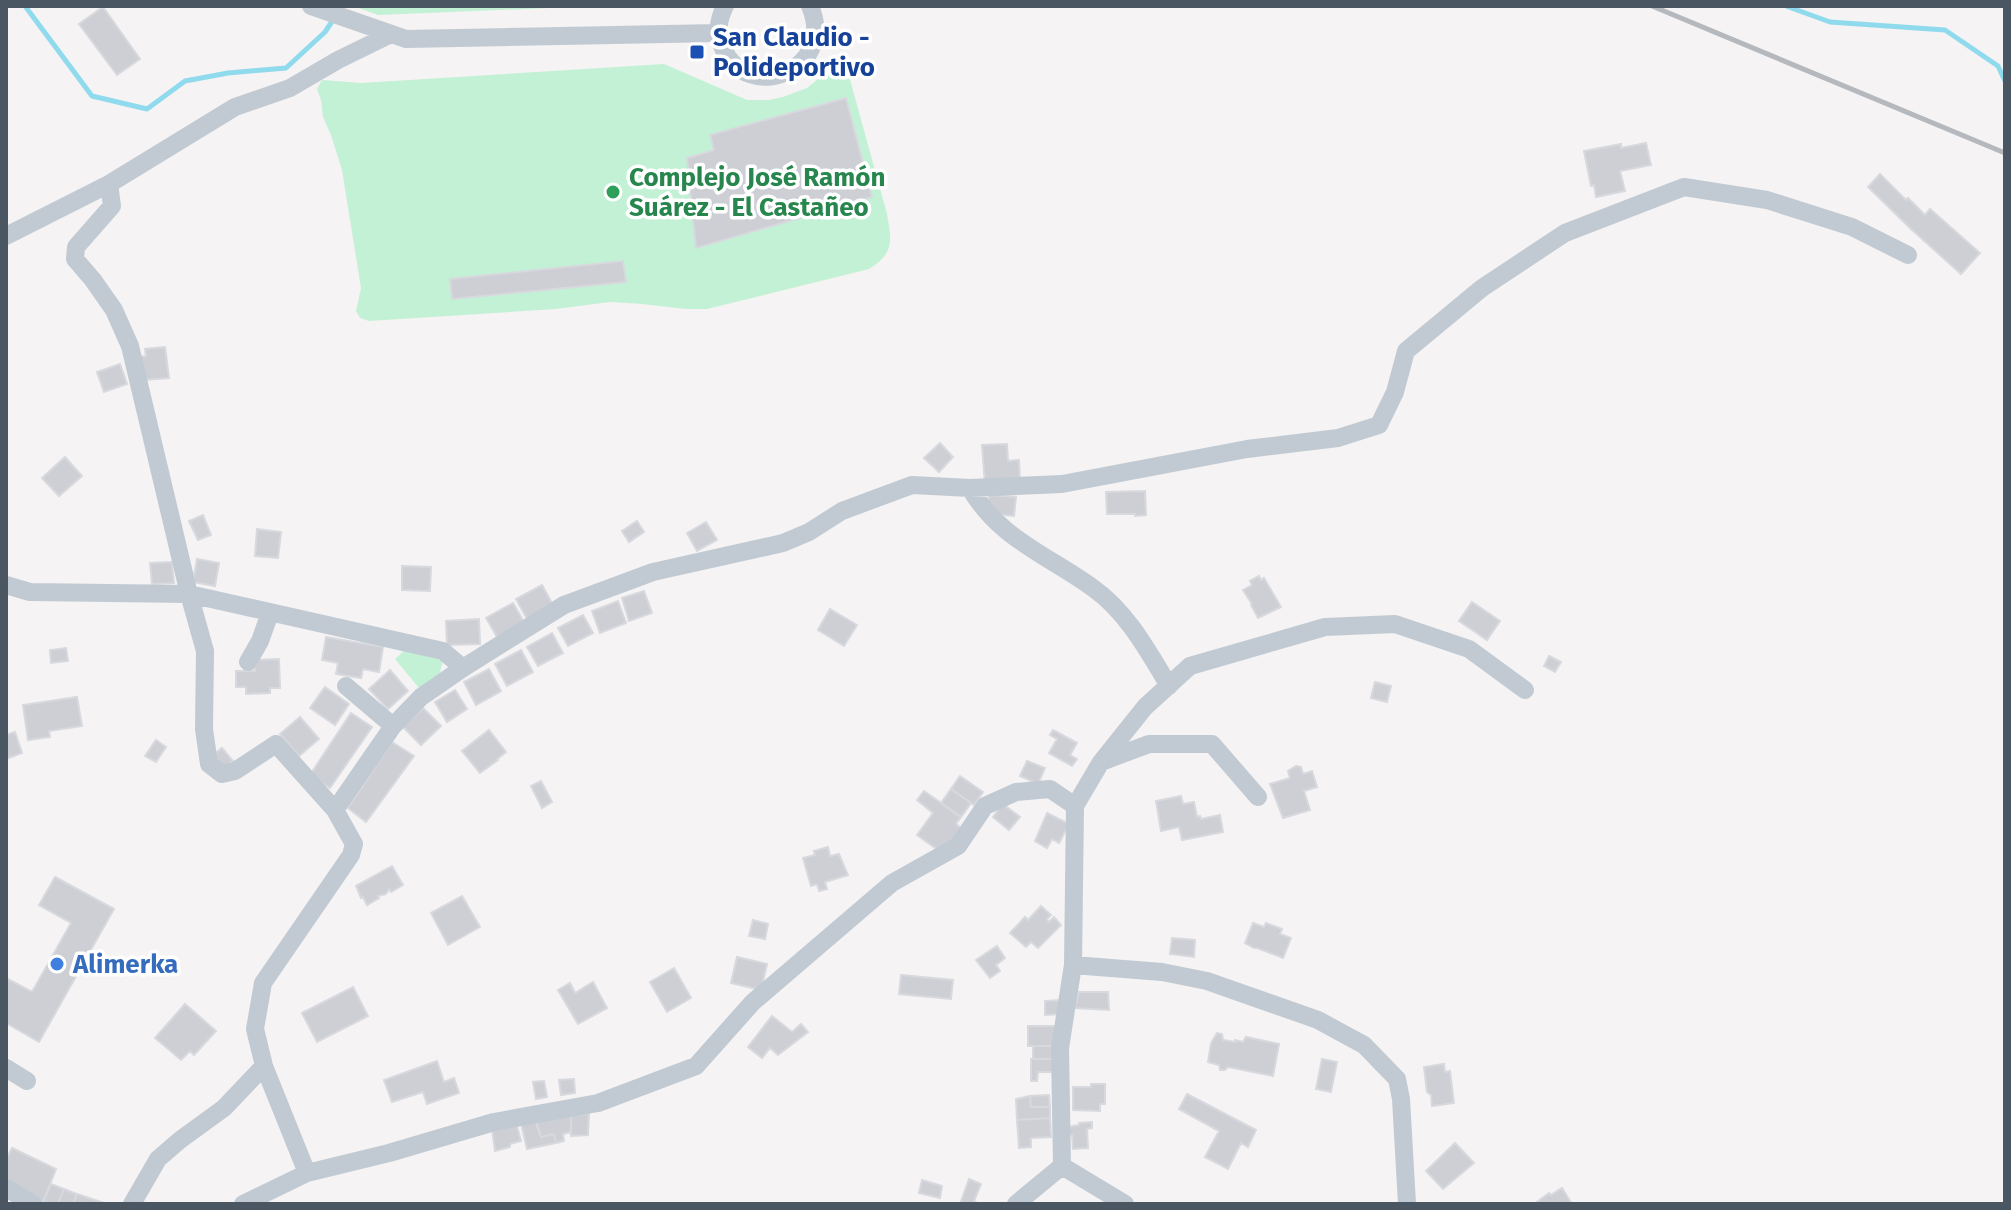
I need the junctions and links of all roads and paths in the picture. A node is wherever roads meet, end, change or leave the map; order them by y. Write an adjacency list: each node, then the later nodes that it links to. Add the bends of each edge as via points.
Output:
1 (725, 6): 4 (street)
2 (810, 6): 4 (street, via 814,41 799,66 785,72 767,77 737,68)
3 (318, 9): 5 (street)
4 (718, 33): 5 (street, via 406,39)
5 (389, 35): 6 (street, via 290,88 235,107)
6 (109, 184): 7 (street); 11 (street, via 112,206 76,247 75,259 114,310 130,346)
7 (6, 236)
8 (1908, 255): 9 (street, via 1852,227 1767,200 1684,187 1565,233 1482,288 1406,351 1379,425 1338,438 1247,449 1062,484)
9 (970, 488): 14 (street, via 912,485 842,511 783,543 653,572 564,605); 16 (street, via 998,524 1114,606)
10 (6, 585): 11 (street, via 30,592)
11 (189, 594): 12 (street); 22 (street, via 205,651 209,764 222,774 235,771 276,744)
12 (270, 613): 13 (street); 14 (street, via 443,651)
13 (248, 662)
14 (463, 668): 18 (street, via 421,697)
15 (346, 686): 18 (street)
16 (1169, 686): 17 (street, via 1190,666 1325,627 1395,624 1469,649); 19 (street)
17 (1525, 690)
18 (393, 726): 22 (street)
19 (1101, 762): 20 (street, via 1149,744 1212,744); 21 (street)
20 (1258, 797)
21 (1075, 806): 23 (street); 28 (street, via 1050,789 1016,792 985,806 958,846 892,883 753,1002 696,1066 598,1103 494,1122)
22 (335, 810): 24 (street, via 354,844 351,855 263,983 255,1029)
23 (1073, 965): 27 (street, via 1060,1048); 35 (street, via 1207,981 1318,1020 1364,1045 1397,1079)
24 (264, 1066): 28 (street); 31 (street, via 224,1108 158,1159)
25 (6, 1068): 26 (street)
26 (27, 1081)
27 (1062, 1166): 33 (street); 34 (street)
28 (307, 1173): 32 (street)
29 (6, 1188): 30 (street)
30 (33, 1204)
31 (132, 1204)
32 (243, 1204)
33 (1016, 1204)
34 (1125, 1204)
35 (1407, 1204)

